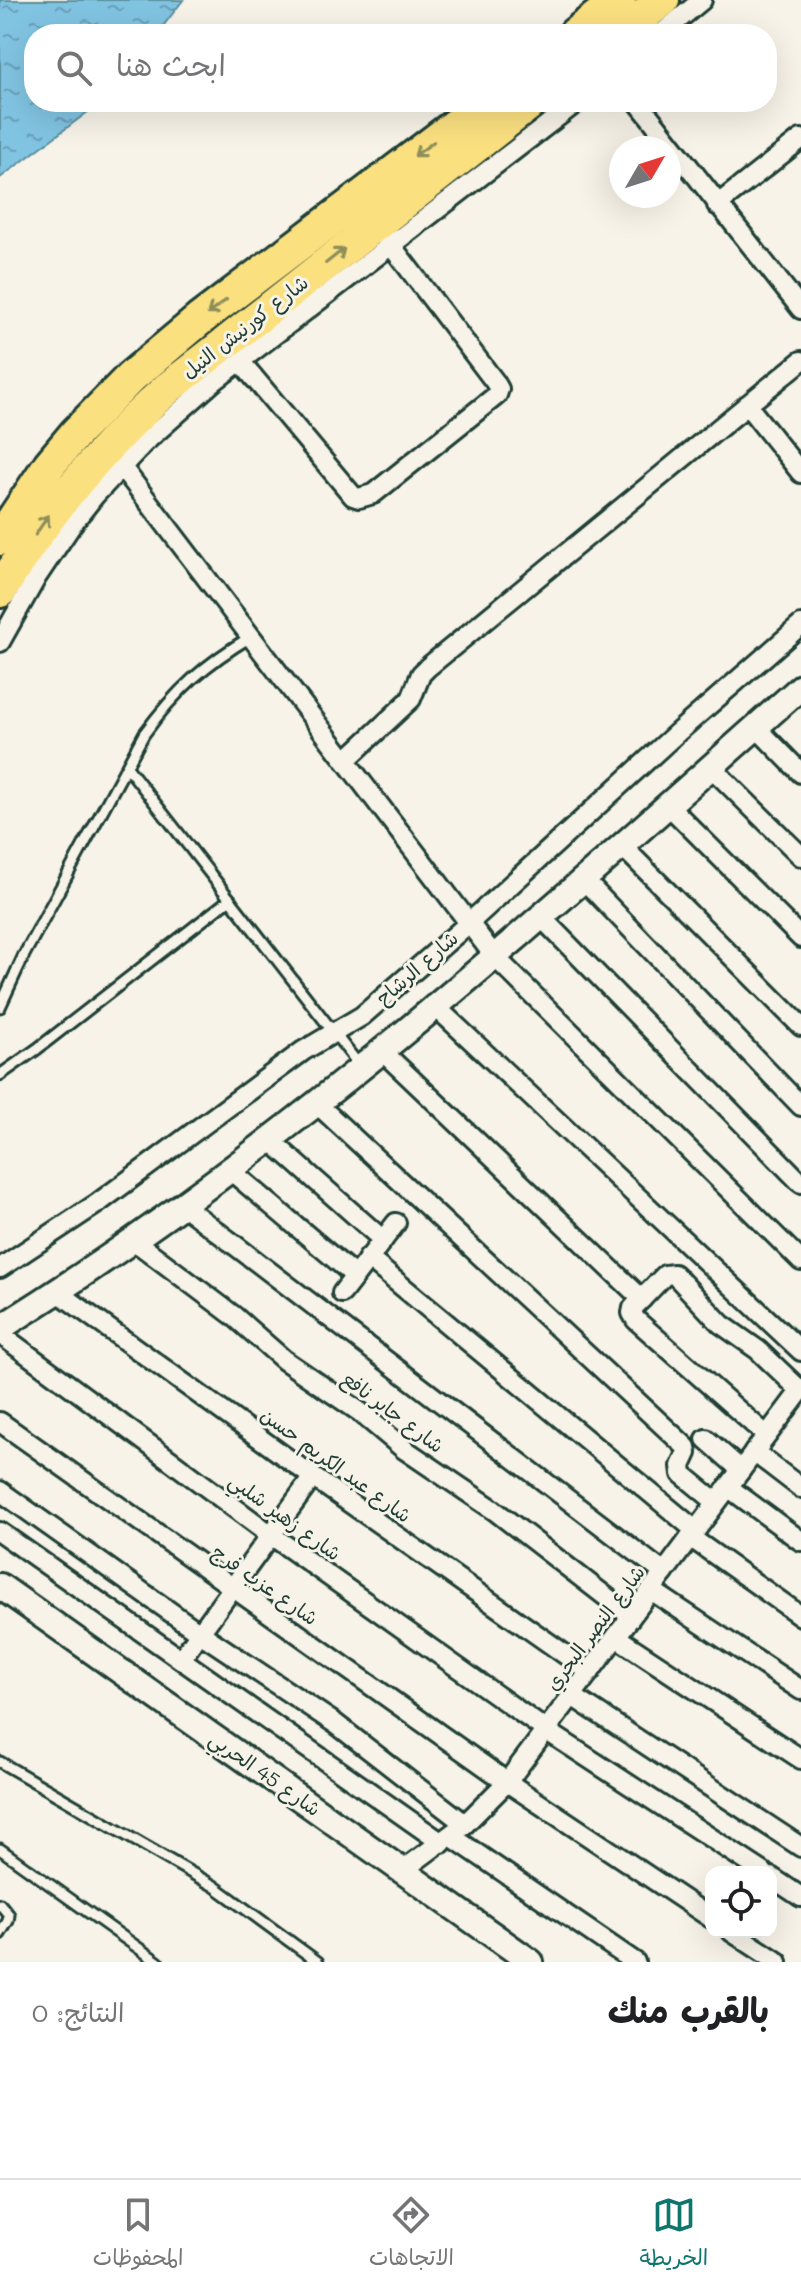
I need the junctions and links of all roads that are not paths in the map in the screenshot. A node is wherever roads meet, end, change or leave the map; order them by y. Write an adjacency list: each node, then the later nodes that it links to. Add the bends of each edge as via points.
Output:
1 (619, 0): 4 (highway)
2 (663, 0): 5 (highway)
3 (702, 0): 6 (street)
4 (588, 24)
5 (633, 24)
6 (673, 24)
7 (473, 112): 20 (highway, شارع كورنيش النيل, one-way to 20, via 161,351 84,424)
8 (521, 112): 13 (highway, شارع كورنيش النيل)
9 (562, 112): 13 (street)
10 (646, 112): 12 (street)
11 (801, 139): 12 (street)
12 (717, 205): 14 (street)
13 (383, 235): 15 (street); 15 (street, via 499,389 497,395 366,498 353,496); 23 (highway, شارع كورنيش النيل, one-way to 13, via 57,504 136,416)
14 (801, 309)
15 (240, 361): 18 (street)
16 (801, 361): 17 (street)
17 (747, 405): 19 (street); 29 (street, via 428,667 411,699)
18 (121, 466): 25 (street); 26 (street, via 52,552)
19 (801, 473)
20 (27, 496): 21 (street); 22 (highway, شارع كورنيش النيل)
21 (0, 513)
22 (0, 539)
23 (0, 591)
24 (801, 625): 39 (street, شارع الرشاح)
25 (252, 636): 29 (street); 30 (lane, via 191,677 151,724)
26 (0, 642)
27 (801, 687): 28 (street, شارع الرشاح)
28 (756, 727): 31 (street, شارع الرشاح); 32 (street)
29 (346, 760): 39 (street)
30 (127, 767): 37 (lane); 42 (lane)
31 (711, 767): 33 (street, شارع الرشاح); 35 (street)
32 (801, 773)
33 (668, 805): 34 (street, شارع الرشاح); 40 (street)
34 (622, 846): 36 (street, شارع الرشاح); 44 (street)
35 (801, 856)
36 (584, 880): 38 (street, شارع الرشاح); 50 (street)
37 (230, 899): 45 (lane); 48 (lane)
38 (542, 918): 41 (street, شارع الرشاح); 53 (street)
39 (469, 923): 41 (street); 45 (street, شارع الرشاح)
40 (801, 938)
41 (495, 957): 43 (street, شارع الرشاح); 59 (street)
42 (0, 1007)
43 (436, 1007): 46 (street, شارع الرشاح); 67 (street)
44 (801, 1026)
45 (335, 1034): 47 (lane); 60 (street, شارع الرشاح, via 303,1051 98,1203)
46 (382, 1051): 47 (street, شارع الرشاح); 64 (street)
47 (361, 1068): 49 (street, شارع الرشاح)
48 (0, 1075)
49 (316, 1103): 51 (street, شارع الرشاح); 77 (street, via 686,1447 682,1474)
50 (801, 1106)
51 (269, 1139): 52 (street, شارع الرشاح); 57 (street)
52 (229, 1169): 54 (street, شارع الرشاح); 61 (street)
53 (801, 1183)
54 (181, 1204): 56 (street, شارع الرشاح); 82 (street)
55 (396, 1223): 57 (street)
56 (132, 1239): 62 (street, شارع الرشاح); 86 (street, شارع جابر نافع, via 284,1360)
57 (383, 1240): 58 (street)
58 (368, 1258): 61 (street); 79 (street)
59 (801, 1261)
60 (0, 1268)
61 (355, 1276): 63 (street)
62 (58, 1292): 65 (street, شارع الرشاح); 74 (street, شارع عبد الكريم حسن)
63 (342, 1293)
64 (642, 1299): 68 (street, via 667,1273 674,1274 721,1324); 70 (street, via 633,1308 634,1318)
65 (0, 1328)
66 (0, 1334): 80 (street, شارع زهير شلبي)
67 (801, 1351)
68 (801, 1391): 70 (street, شارع النصر البحري)
69 (0, 1422): 84 (street, شارع عزب فرج)
70 (766, 1435): 72 (street, شارع النصر البحري)
71 (706, 1439): 73 (street)
72 (754, 1452): 73 (street, شارع النصر البحري); 75 (street)
73 (741, 1470): 77 (street, شارع النصر البحري)
74 (313, 1477): 80 (street); 91 (street, شارع عبد الكريم حسن)
75 (801, 1488)
76 (0, 1491): 88 (street)
77 (722, 1495): 79 (street, شارع النصر البحري); 81 (street)
78 (0, 1532): 90 (street)
79 (693, 1534): 82 (street, شارع النصر البحري); 87 (street)
80 (271, 1535): 84 (street); 94 (street, شارع زهير شلبي)
81 (801, 1541)
82 (664, 1573): 85 (street, شارع النصر البحري)
83 (0, 1586): 102 (street, شارع 45 الحربي)
84 (232, 1589): 88 (street); 97 (street, شارع عزب فرج)
85 (651, 1590): 86 (street, شارع النصر البحري); 92 (street)
86 (631, 1616): 89 (street, شارع النصر البحري)
87 (801, 1616)
88 (200, 1633): 90 (street); 98 (street, via 336,1724)
89 (616, 1637): 91 (street, شارع النصر البحري); 95 (street)
90 (181, 1659): 98 (street)
91 (590, 1672): 93 (street, شارع النصر البحري)
92 (801, 1690)
93 (572, 1696): 94 (street, شارع النصر البحري); 99 (street)
94 (547, 1731): 97 (street, شارع النصر البحري); 101 (street, شارع زهير شلبي)
95 (801, 1759)
96 (0, 1762): 110 (lane, via 214,1886)
97 (507, 1782): 98 (street, شارع النصر البحري); 106 (street, شارع عزب فرج)
98 (453, 1834): 102 (street, شارع النصر البحري); 112 (street)
99 (801, 1847)
100 (0, 1849): 109 (lane)
101 (754, 1866)
102 (402, 1871): 111 (street, شارع 45 الحربي)
103 (777, 1881): 104 (street)
104 (801, 1897)
105 (0, 1904): 107 (lane, via 9,1915)
106 (705, 1914)
107 (0, 1934)
108 (741, 1938): 113 (street)
109 (158, 1962)
110 (318, 1962)
111 (531, 1962)
112 (635, 1962)
113 (778, 1962)

